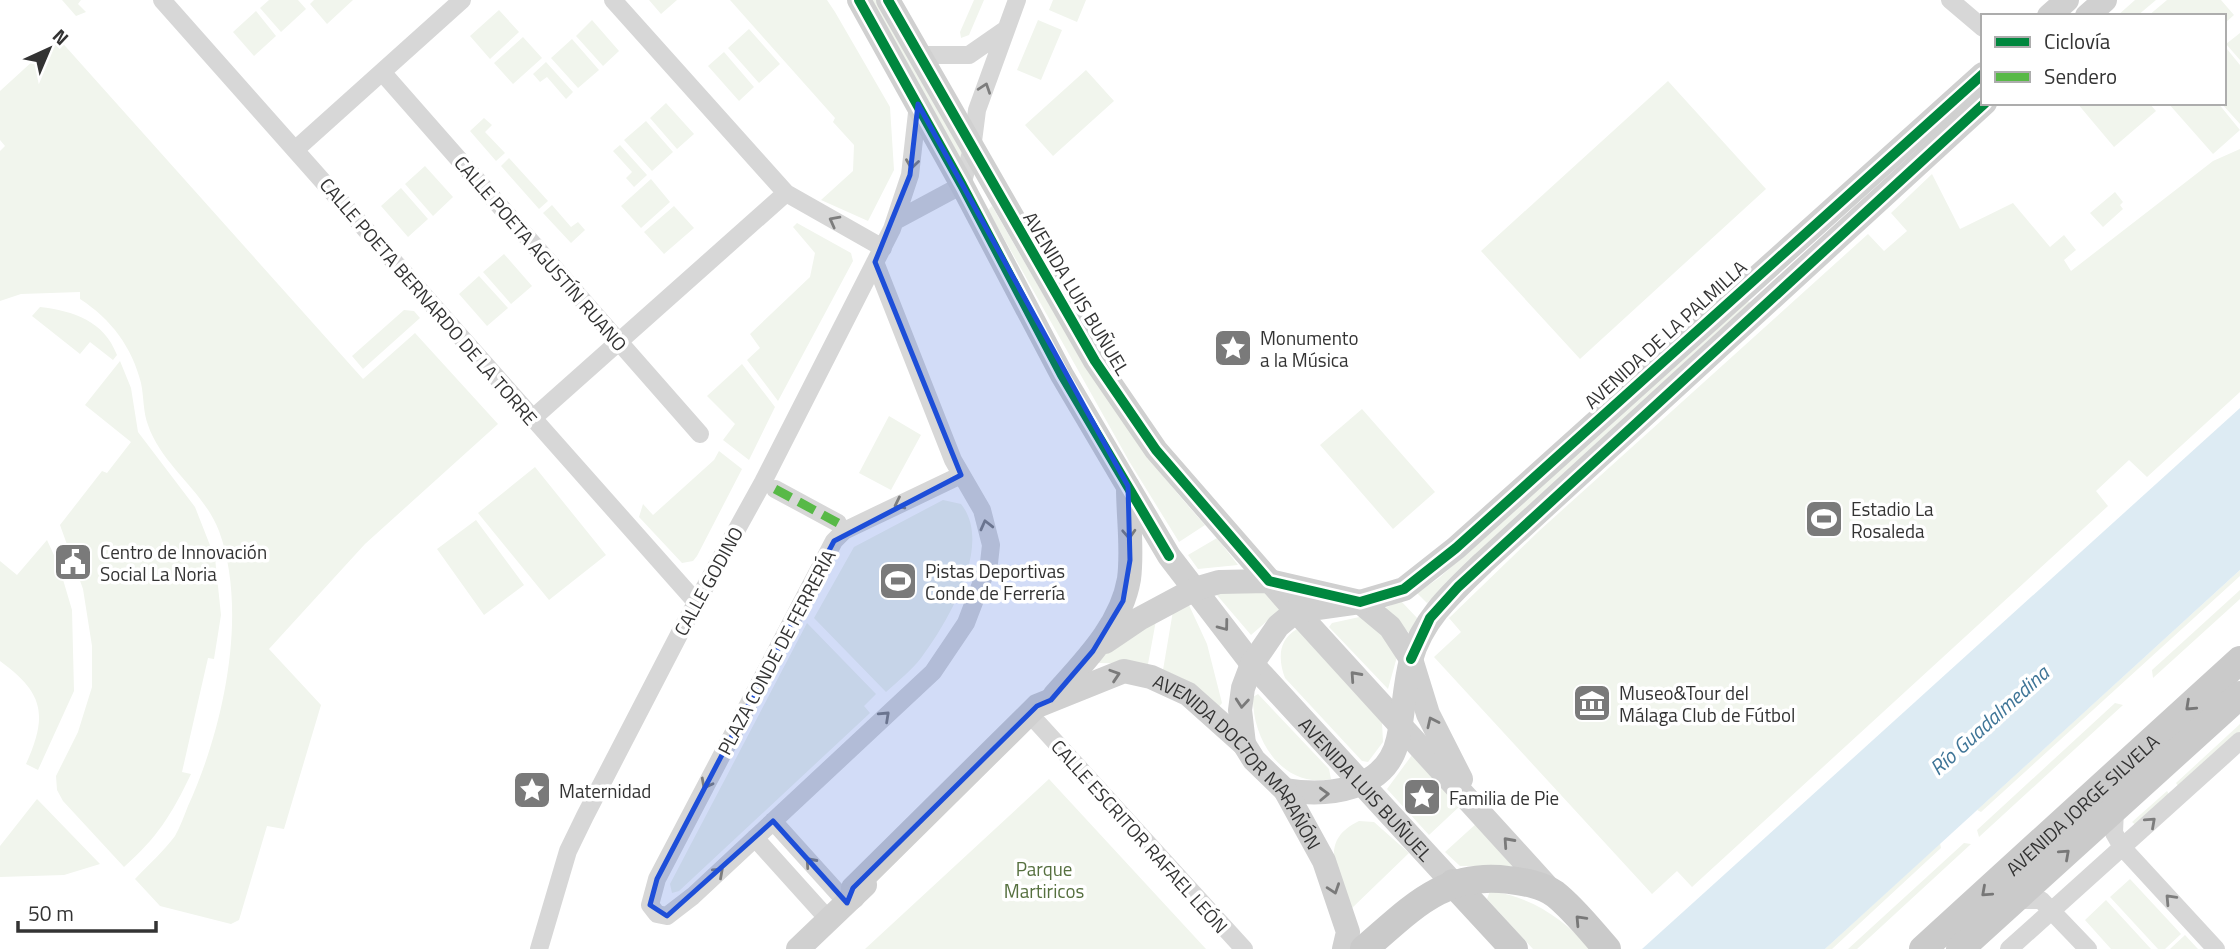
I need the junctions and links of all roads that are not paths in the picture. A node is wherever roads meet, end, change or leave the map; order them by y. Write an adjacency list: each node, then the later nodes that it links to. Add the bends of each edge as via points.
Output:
1 (162, 0): 20 (street, CALLE POETA BERNARDO DE LA TORRE)
2 (462, 0): 15 (street)
3 (613, 0): 22 (street)
4 (859, 0): 17 (main road, AVENIDA LUIS BUÑUEL)
5 (888, 0): 14 (main road, AVENIDA LUIS BUÑUEL)
6 (1017, 0): 13 (street)
7 (1950, 0): 12 (street)
8 (2067, 0): 10 (main road)
9 (2105, 0): 11 (main road)
10 (2051, 14)
11 (2089, 14)
12 (1981, 26)
13 (1005, 30): 14 (street, via 969,55); 19 (street, one-way to 13, via 977,110)
14 (920, 55): 19 (main road, AVENIDA LUIS BUÑUEL)
15 (382, 72): 20 (street); 25 (street, CALLE POETA AGUSTÍN RUANO)
16 (1981, 76): 35 (main road, AVENIDA DE LA PALMILLA, via 1456,548 1404,589)
17 (918, 104): 21 (main road, AVENIDA LUIS BUÑUEL); 23 (street, CALLE GODINO, one-way to 23, via 910,175)
18 (1983, 105): 38 (main road, via 1458,587 1430,618)
19 (972, 149): 21 (street); 32 (main road, AVENIDA LUIS BUÑUEL, via 1102,372 1156,450)
20 (295, 150): 26 (street, CALLE POETA BERNARDO DE LA TORRE)
21 (962, 185): 23 (street); 29 (main road, AVENIDA LUIS BUÑUEL, via 1062,374)
22 (786, 193): 24 (street, one-way to 22); 25 (street)
23 (895, 221): 24 (street, CALLE GODINO)
24 (879, 255): 28 (street); 34 (street, CALLE GODINO)
25 (618, 341): 26 (street); 27 (street, CALLE POETA AGUSTÍN RUANO)
26 (532, 419): 34 (street, CALLE POETA BERNARDO DE LA TORRE)
27 (701, 434)
28 (961, 475): 51 (street, PLAZA CONDE DE FERRERÍA, one-way to 28, via 933,672 966,623 989,563 991,545 982,510); 52 (street, PLAZA CONDE DE FERRERÍA, one-way to 52, via 844,531 834,541 657,880 650,905 657,914 667,916)
29 (1128, 486): 33 (main road, AVENIDA LUIS BUÑUEL, via 1169,556); 37 (main road, AVENIDA DOCTOR MARAÑÓN, one-way to 37, via 1128,581 1113,623)
30 (775, 489): 31 (street)
31 (838, 523)
32 (1269, 581): 33 (main road, via 1219,582); 35 (main road); 36 (main road, AVENIDA LUIS BUÑUEL)
33 (1195, 589): 37 (main road); 40 (main road, AVENIDA LUIS BUÑUEL, one-way to 40)
34 (696, 602): 60 (street, CALLE GODINO, via 568,851)
35 (1360, 602): 36 (main road, AVENIDA DE LA PALMILLA); 38 (main road, AVENIDA LUIS BUÑUEL, via 1390,627)
36 (1296, 611): 40 (main road, via 1278,626); 44 (main road, AVENIDA LUIS BUÑUEL, one-way to 36)
37 (1093, 651): 42 (main road, AVENIDA DOCTOR MARAÑÓN)
38 (1411, 659): 44 (main road); 49 (main road, AVENIDA LUIS BUÑUEL, one-way to 38, via 1428,714)
39 (2240, 660): 66 (main road, AVENIDA JORGE SILVELA, one-way to 66)
40 (1252, 664): 46 (main road, one-way to 46, via 1240,710); 47 (main road, AVENIDA LUIS BUÑUEL)
41 (2240, 695): 50 (main road, AVENIDA JORGE SILVELA)
42 (1051, 700): 43 (main road, AVENIDA DOCTOR MARAÑÓN); 46 (main road, AVENIDA DOCTOR MARAÑÓN, one-way to 46, via 1124,671 1138,674 1188,694); 57 (main road, AVENIDA DOCTOR MARAÑÓN)
43 (1037, 722): 57 (main road, AVENIDA DOCTOR MARAÑÓN, via 861,896); 62 (street, CALLE ESCRITOR RAFAEL LEÓN)
44 (1401, 726): 47 (main road, via 1393,756); 49 (main road, AVENIDA LUIS BUÑUEL)
45 (2240, 741): 53 (street, one-way to 45)
46 (1244, 744): 48 (main road, AVENIDA DOCTOR MARAÑÓN)
47 (1362, 783): 48 (main road, one-way to 47, via 1335,794); 54 (main road, AVENIDA LUIS BUÑUEL)
48 (1284, 790): 63 (main road, AVENIDA DOCTOR MARAÑÓN, one-way to 63, via 1324,861 1348,932)
49 (1474, 805): 55 (main road, AVENIDA LUIS BUÑUEL, one-way to 49)
50 (2115, 809): 53 (street, via 2113,832); 56 (main road, AVENIDA JORGE SILVELA, one-way to 50)
51 (773, 821): 52 (street, PLAZA CONDE DE FERRERÍA); 57 (street, one-way to 51)
52 (755, 838): 57 (street)
53 (2122, 847): 58 (street); 70 (street, one-way to 53)
54 (1454, 883): 55 (main road, via 1487,877 1532,884); 64 (main road, via 1424,897); 65 (main road, AVENIDA LUIS BUÑUEL)
55 (1553, 893): 59 (main road, AVENIDA LUIS BUÑUEL, one-way to 55)
56 (2015, 900): 58 (street, via 2041,900); 67 (main road, AVENIDA JORGE SILVELA)
57 (843, 906): 61 (main road, AVENIDA DOCTOR MARAÑÓN)
58 (2052, 910): 68 (street); 69 (street)
59 (1606, 948)
60 (539, 949)
61 (798, 949)
62 (1244, 949)
63 (1344, 949)
64 (1364, 949)
65 (1514, 949)
66 (1923, 949)
67 (1960, 949)
68 (2009, 949)
69 (2088, 949)
70 (2216, 949)

